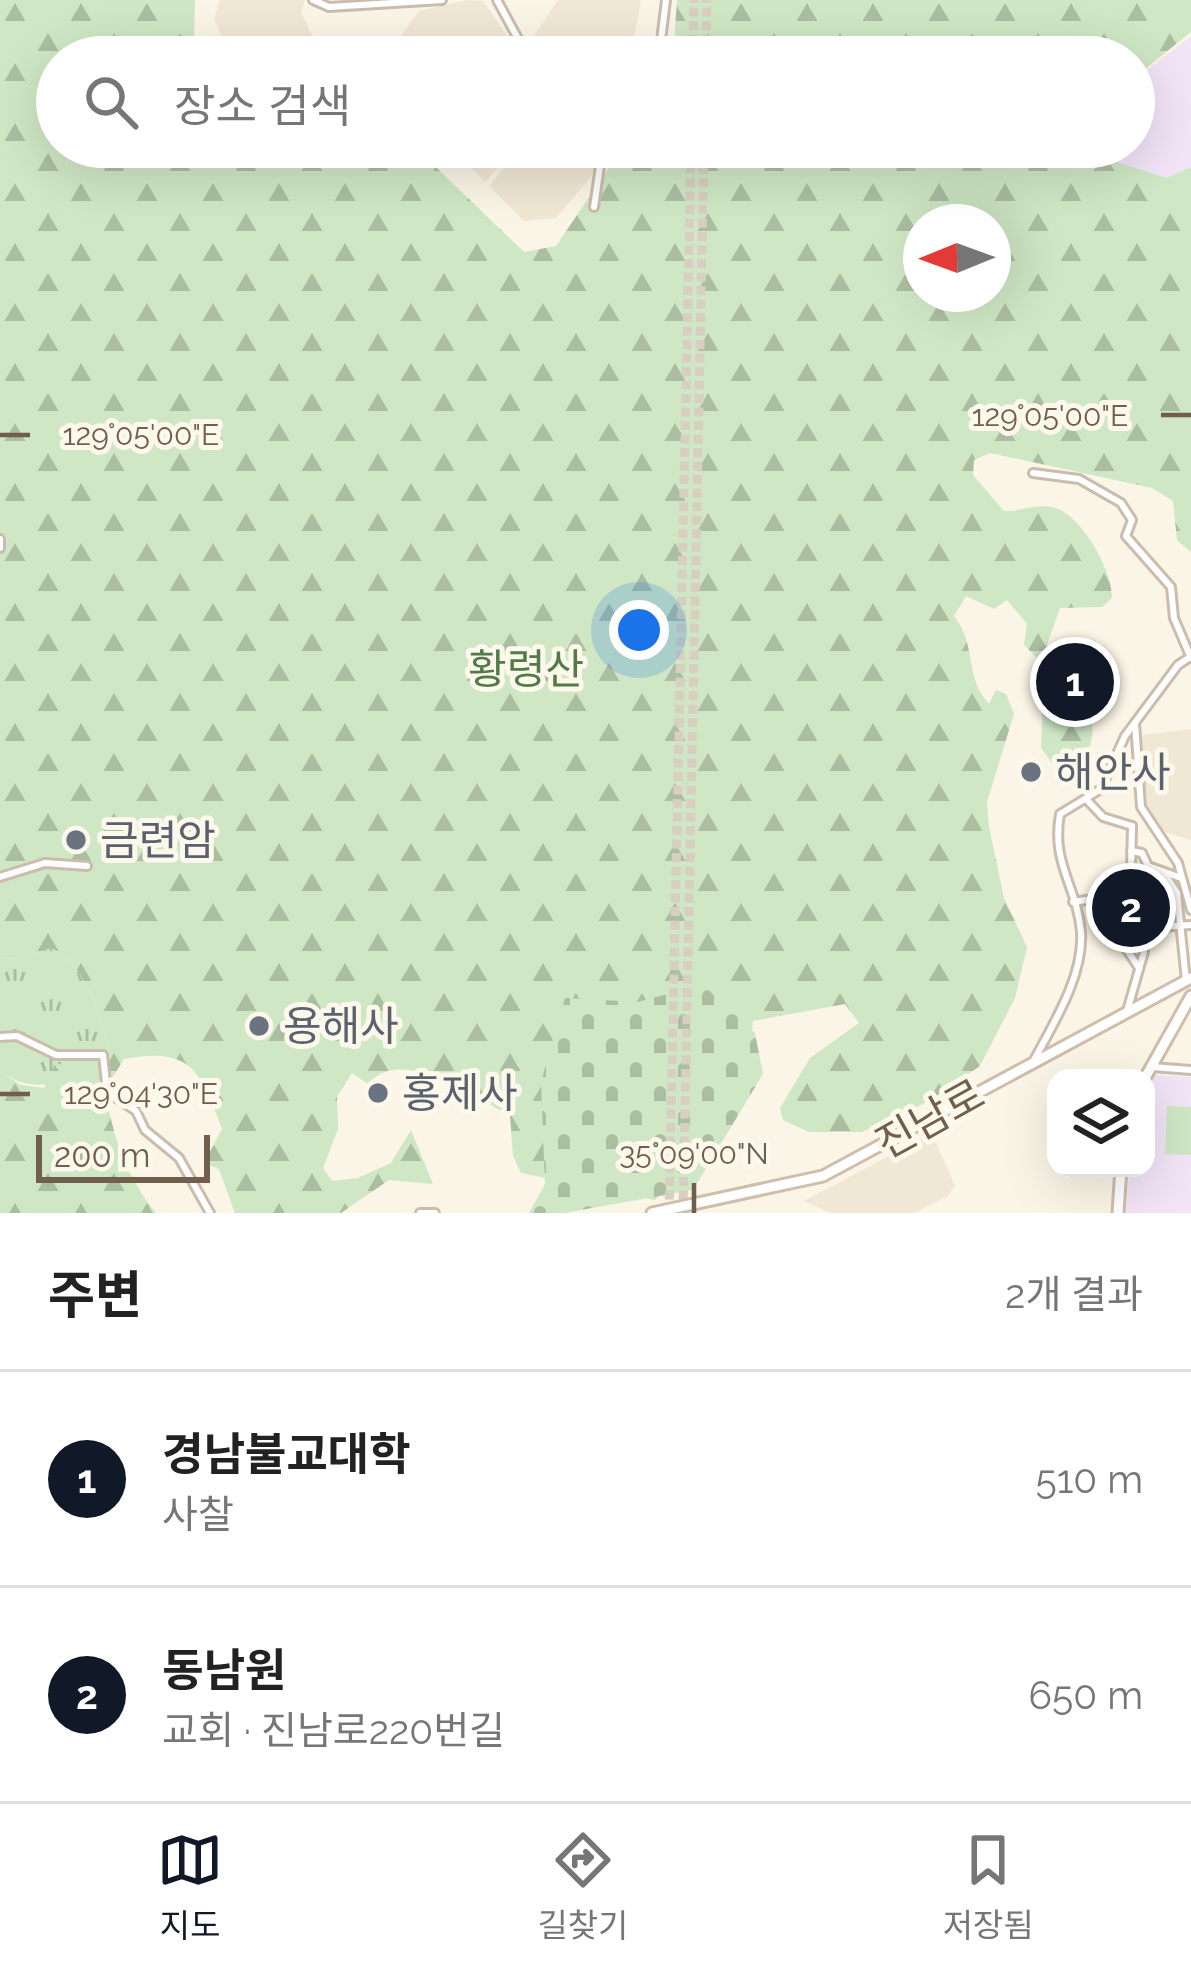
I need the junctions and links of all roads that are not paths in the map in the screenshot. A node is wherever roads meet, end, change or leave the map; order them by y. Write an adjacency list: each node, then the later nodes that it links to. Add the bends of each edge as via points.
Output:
1 (313, 0): 2 (street, via 329,7)
2 (442, 0)
3 (496, 0): 5 (street)
4 (666, 0): 6 (street)
5 (516, 36)
6 (662, 36)
7 (600, 168): 8 (street)
8 (594, 207)
9 (1033, 473): 10 (street, via 1074,476 1120,503 1132,520 1126,536 1171,587)
10 (1191, 657): 11 (street)
11 (1135, 723): 12 (street, via 1101,789); 13 (street)
12 (1086, 799): 14 (street, via 1103,817); 22 (street, via 1063,808 1055,840)
13 (1144, 819): 14 (street); 16 (street)
14 (1132, 826): 15 (street)
15 (1131, 851): 18 (street); 26 (street)
16 (1173, 856): 19 (street); 21 (street)
17 (87, 866): 20 (street, via 45,862)
18 (1148, 866): 19 (street); 25 (street)
19 (1163, 872): 21 (street); 24 (street)
20 (0, 877)
21 (1185, 883): 23 (street)
22 (1073, 902): 27 (street, via 1093,899); 32 (street, via 1080,950 1067,997)
23 (1191, 910)
24 (1188, 925): 25 (street); 28 (street)
25 (1159, 927): 26 (street)
26 (1141, 928): 27 (street)
27 (1139, 968): 30 (street)
28 (1188, 979): 30 (main road, 진남로)
29 (1191, 997): 33 (main road)
30 (1127, 1012): 32 (main road, 진남로)
31 (0, 1037): 37 (street, via 17,1036 56,1055 104,1055 106,1092 136,1111 145,1130 179,1158)
32 (1033, 1062): 40 (main road, 진남로, via 823,1177)
33 (1152, 1066): 34 (main road); 35 (street)
34 (1150, 1069)
35 (1191, 1070)
36 (1120, 1177): 41 (main road)
37 (211, 1213)
38 (420, 1213): 39 (street)
39 (435, 1213)
40 (652, 1213)
41 (1118, 1213)

